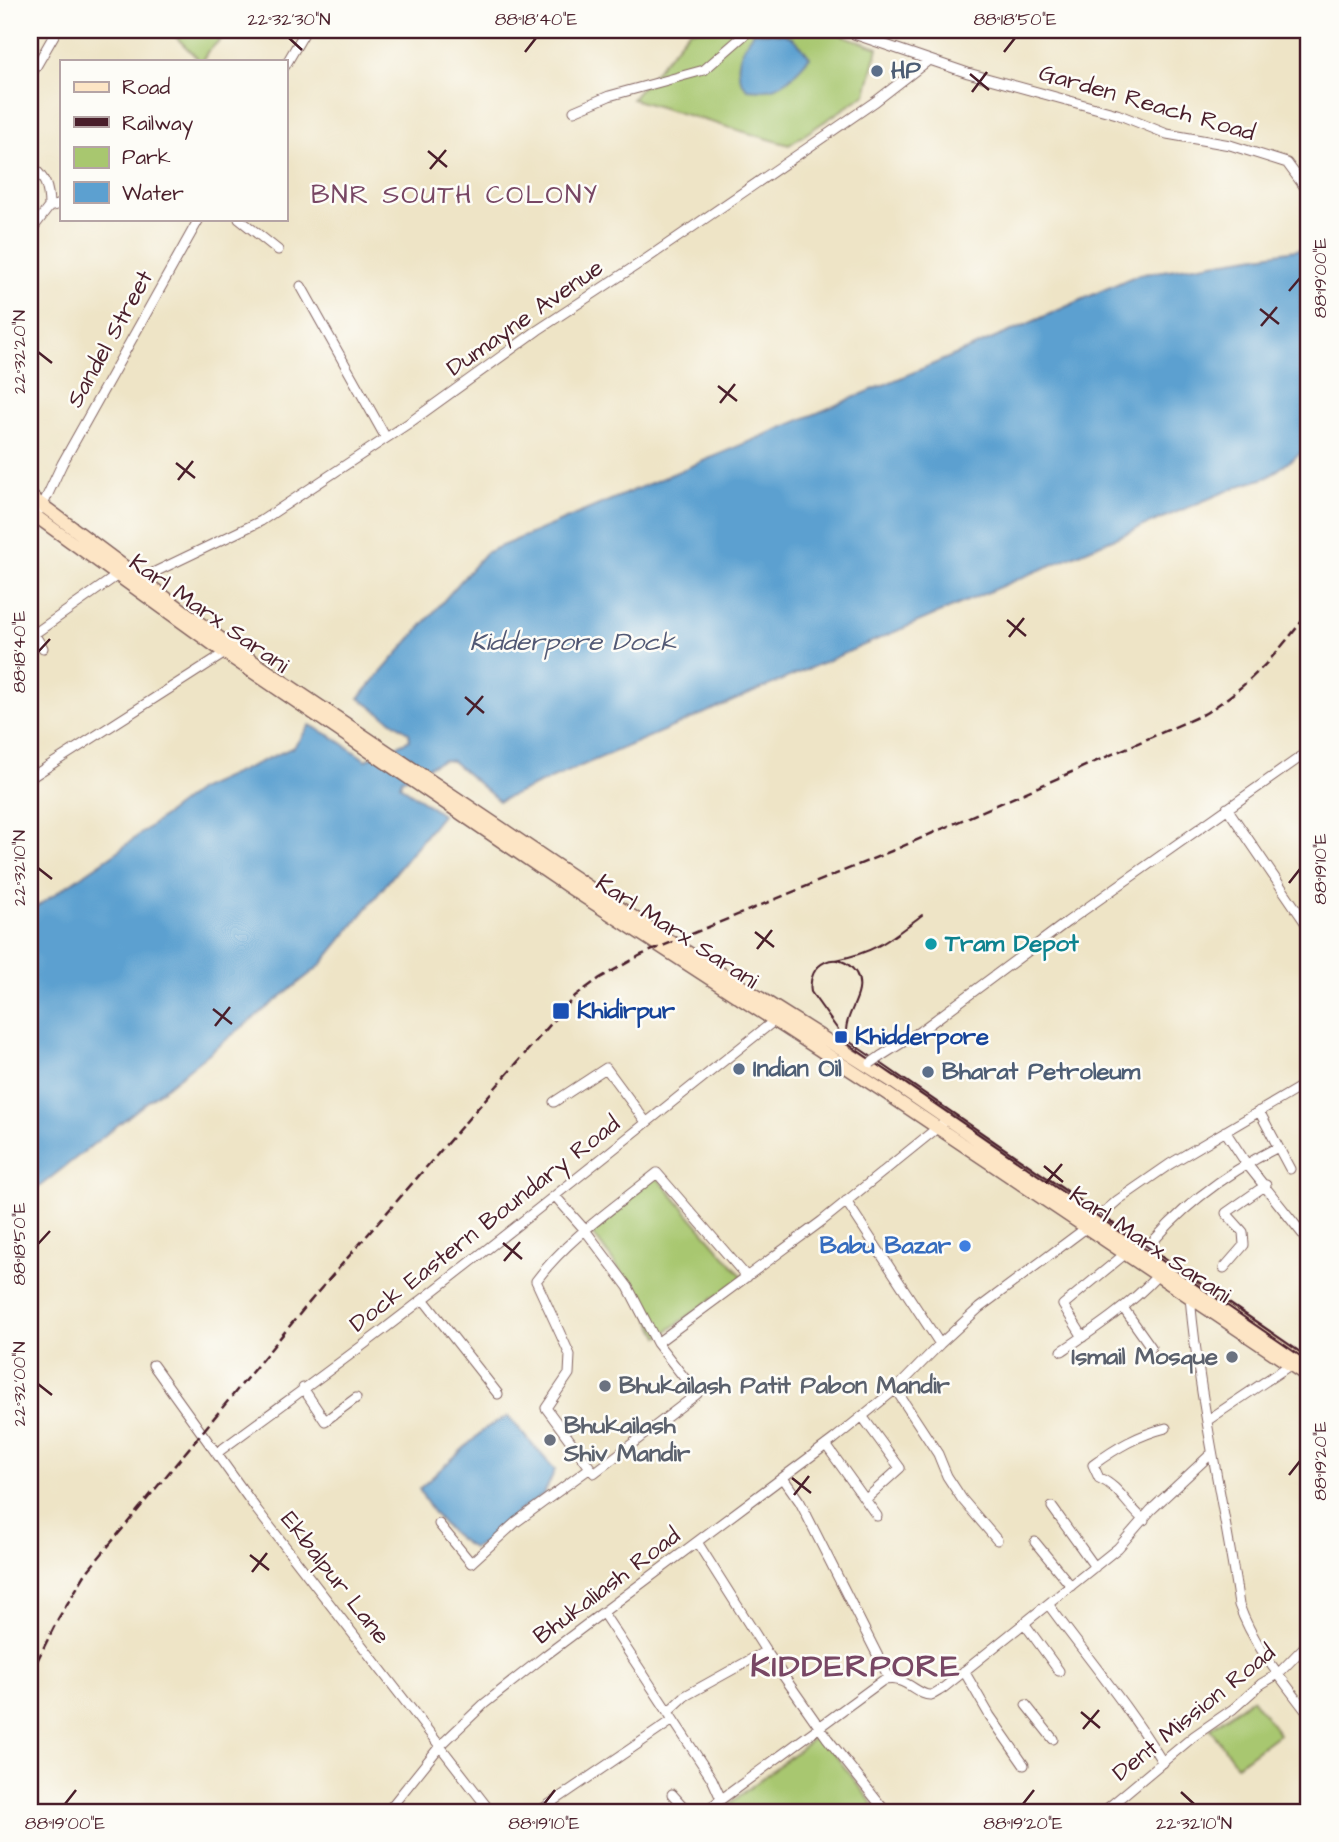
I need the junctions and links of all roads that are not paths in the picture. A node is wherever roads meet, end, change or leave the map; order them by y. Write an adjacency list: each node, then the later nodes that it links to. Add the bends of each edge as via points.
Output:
1 (57, 30): 7 (street)
2 (306, 30): 6 (street)
3 (750, 30): 8 (street, via 704,71 609,96)
4 (842, 30): 5 (street, Garden Reach Road)
5 (929, 60): 10 (street, Garden Reach Road, via 1116,114 1167,134 1230,145 1287,163); 18 (street, Dumayne Avenue)
6 (287, 63)
7 (30, 77)
8 (574, 111)
9 (30, 164): 12 (street, via 48,184)
10 (1309, 193)
11 (60, 204): 12 (street)
12 (49, 207): 15 (street)
13 (198, 220): 20 (street, Sandel Street)
14 (240, 220): 16 (street)
15 (30, 232)
16 (278, 250)
17 (301, 286): 18 (street)
18 (386, 438): 22 (street, Dumayne Avenue, via 261,521)
19 (30, 496): 20 (main road, Karl Marx Sarani)
20 (36, 512): 21 (main road, Karl Marx Sarani)
21 (122, 572): 22 (main road, Karl Marx Sarani); 23 (street, via 34,634)
22 (134, 581): 24 (main road, Karl Marx Sarani); 25 (main road)
23 (43, 648)
24 (225, 653): 25 (main road, Karl Marx Sarani); 27 (street)
25 (358, 738): 28 (main road, Karl Marx Sarani)
26 (1309, 751): 29 (street)
27 (30, 778)
28 (430, 786): 31 (main road, Karl Marx Sarani, via 569,887); 32 (main road)
29 (1227, 808): 30 (street); 32 (street, bridge)
30 (1309, 928)
31 (774, 1021): 32 (main road, Karl Marx Sarani); 36 (street, Dock Eastern Boundary Road)
32 (865, 1068): 37 (main road, Karl Marx Sarani)
33 (1309, 1082): 35 (street, Bhukaliash Road)
34 (554, 1102): 36 (street, via 606,1068)
35 (1259, 1111): 38 (street, Bhukaliash Road); 39 (street)
36 (646, 1122): 43 (street, Dock Eastern Boundary Road)
37 (942, 1124): 44 (street); 45 (main road, Karl Marx Sarani)
38 (1225, 1131): 40 (street); 45 (street, Bhukaliash Road, via 1170,1164)
39 (1278, 1147): 40 (street); 41 (street)
40 (1246, 1163): 42 (street); 49 (street, via 1211,1186)
41 (1290, 1169)
42 (1266, 1185): 47 (street); 50 (street, via 1226,1213 1243,1232 1244,1245)
43 (555, 1196): 46 (street); 54 (street, Dock Eastern Boundary Road)
44 (846, 1201): 52 (street); 58 (street)
45 (1090, 1224): 48 (main road, Karl Marx Sarani); 49 (main road); 58 (street, Bhukaliash Road, via 979,1308)
46 (585, 1230): 52 (street, via 657,1173); 57 (street, via 628,1287); 75 (street, via 536,1281 570,1355 569,1374 546,1408)
47 (1309, 1242)
48 (1125, 1254): 51 (main road, Karl Marx Sarani); 56 (street, via 1063,1305)
49 (1143, 1254): 53 (main road)
50 (1224, 1268)
51 (1157, 1276): 53 (main road, Karl Marx Sarani); 55 (street)
52 (747, 1277): 57 (street)
53 (1192, 1293): 61 (main road, Karl Marx Sarani); 70 (street)
54 (423, 1299): 65 (street, Dock Eastern Boundary Road); 67 (street)
55 (1124, 1309): 56 (street); 59 (street)
56 (1083, 1336): 60 (street)
57 (657, 1343): 75 (street, via 697,1394 594,1473)
58 (940, 1344): 66 (street, Bhukaliash Road)
59 (1151, 1347)
60 (1062, 1351)
61 (1294, 1361): 63 (main road); 64 (main road, Karl Marx Sarani); 70 (street)
62 (153, 1365): 73 (street, Ekbalpur Lane)
63 (1309, 1367)
64 (1309, 1377)
65 (303, 1388): 68 (street, via 325,1421); 73 (street, Dock Eastern Boundary Road)
66 (896, 1390): 69 (street, Bhukaliash Road); 82 (street, via 962,1499)
67 (498, 1394)
68 (356, 1398)
69 (865, 1414): 72 (street, Bhukaliash Road); 77 (street, via 900,1468)
70 (1208, 1420): 74 (street)
71 (1166, 1428): 80 (street, via 1126,1443 1093,1465 1099,1478 1112,1483)
72 (826, 1446): 76 (street, Bhukaliash Road); 77 (street)
73 (217, 1453): 101 (street, Ekbalpur Lane)
74 (1213, 1453): 80 (street); 94 (street, via 1240,1605)
75 (590, 1468): 81 (street, via 516,1522 471,1563)
76 (783, 1478): 83 (street, Bhukaliash Road); 95 (street, via 800,1502)
77 (866, 1499): 79 (street)
78 (1052, 1507): 85 (street)
79 (877, 1516)
80 (1144, 1520): 85 (street)
81 (439, 1524)
82 (997, 1540)
83 (697, 1542): 88 (street, Bhukaliash Road); 91 (street)
84 (1035, 1542): 86 (street)
85 (1095, 1567): 86 (street)
86 (1071, 1586): 87 (street)
87 (1048, 1604): 89 (street); 102 (street)
88 (603, 1613): 98 (street); 101 (street, Bhukaliash Road, via 493,1697)
89 (1024, 1623): 92 (street); 93 (street)
90 (1309, 1642): 94 (street, Dent Mission Road)
91 (766, 1651): 98 (street, via 685,1696); 99 (street)
92 (964, 1671): 95 (street, via 931,1695); 103 (street)
93 (1059, 1671)
94 (1278, 1674): 97 (street); 102 (street, Dent Mission Road)
95 (889, 1678): 99 (street)
96 (1026, 1705): 100 (street)
97 (1309, 1715)
98 (671, 1716): 105 (street); 109 (street)
99 (820, 1727): 105 (street); 112 (street)
100 (1053, 1739)
101 (440, 1746): 107 (street, Bhukaliash Road); 108 (street, Ekbalpur Lane)
102 (1163, 1763): 106 (street, Dent Mission Road)
103 (1024, 1765)
104 (672, 1794): 110 (street)
105 (721, 1799): 111 (street)
106 (1106, 1811)
107 (387, 1812)
108 (491, 1812)
109 (538, 1812)
110 (688, 1812)
111 (704, 1812)
112 (886, 1812)

